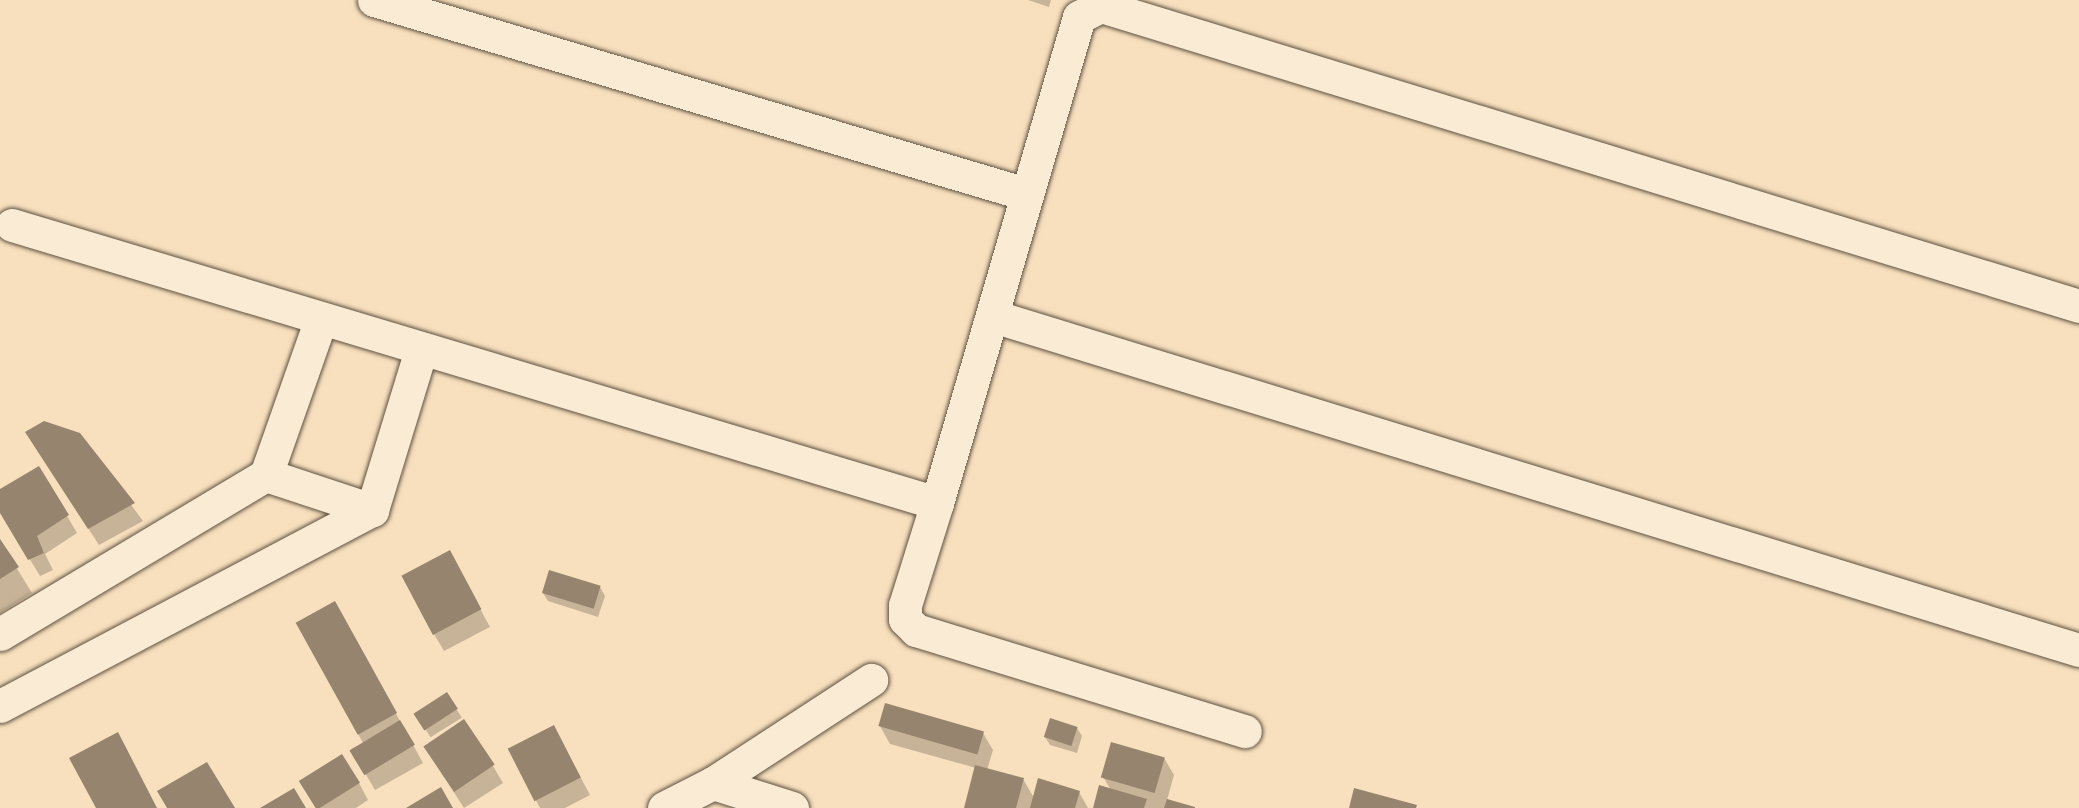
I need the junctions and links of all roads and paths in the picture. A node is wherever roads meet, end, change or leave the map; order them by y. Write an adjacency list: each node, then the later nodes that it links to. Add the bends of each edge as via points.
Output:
1 (374, 0): 2 (street)
2 (1026, 194): 4 (street, via 1079,17 1101,6); 5 (street)
3 (12, 225): 6 (street)
4 (2079, 306)
5 (993, 316): 9 (street); 12 (street)
6 (321, 320): 7 (street); 8 (street)
7 (421, 350): 9 (street); 10 (street)
8 (266, 475): 10 (street); 11 (street)
9 (937, 503): 15 (street, via 905,605 905,619 916,630)
10 (372, 510): 14 (street)
11 (0, 634)
12 (2079, 650)
13 (871, 680): 16 (street)
14 (0, 706)
15 (1245, 731)
16 (713, 783): 17 (street); 18 (street)
17 (664, 808)
18 (792, 808)

